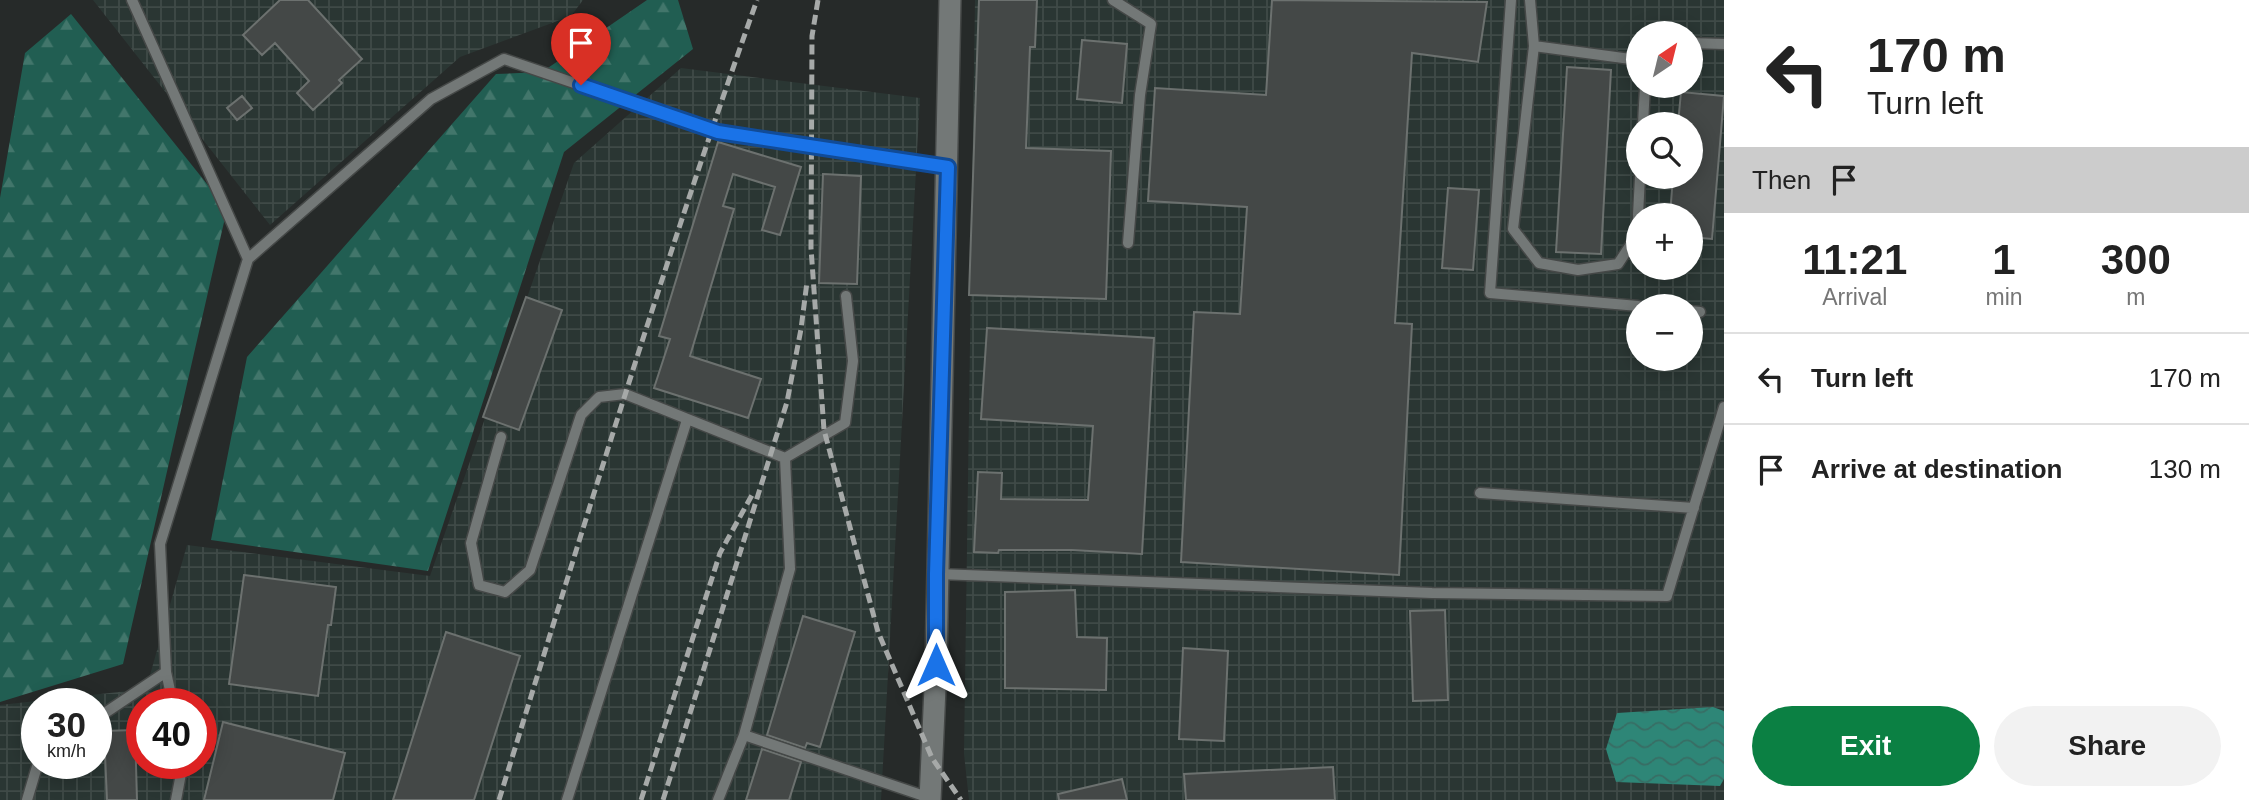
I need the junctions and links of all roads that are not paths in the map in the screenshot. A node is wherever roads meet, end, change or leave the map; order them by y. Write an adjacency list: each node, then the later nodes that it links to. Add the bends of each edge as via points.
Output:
1 (132, 0): 13 (lane)
2 (950, 0): 10 (street)
3 (1113, 0): 11 (lane, via 1151,24 1140,94)
4 (1511, 0): 15 (lane, via 1490,293)
5 (1530, 0): 8 (lane)
6 (1703, 43): 7 (lane)
7 (1724, 44)
8 (1534, 46): 9 (lane); 12 (lane, via 1513,229 1539,263 1578,270 1618,264)
9 (1626, 58)
10 (948, 167): 13 (lane, via 718,132 503,59 431,99); 22 (street)
11 (1128, 243)
12 (1626, 252)
13 (248, 259): 23 (lane, via 160,544)
14 (846, 296): 19 (lane, via 853,361 845,423)
15 (1626, 305)
16 (1724, 407): 21 (lane)
17 (687, 420): 18 (lane, via 625,394 599,397 581,415 530,570 505,592 479,585 471,543); 19 (lane); 32 (lane)
18 (501, 437)
19 (785, 458): 26 (lane, via 790,569)
20 (1480, 493): 21 (lane)
21 (1694, 508): 22 (lane, via 1667,596 1432,593)
22 (936, 574): 29 (street)
23 (166, 672): 24 (lane); 25 (lane)
24 (170, 688)
25 (112, 708)
26 (744, 735): 29 (lane); 33 (lane)
27 (33, 779): 30 (lane)
28 (180, 779): 31 (lane)
29 (930, 799)
30 (27, 800)
31 (176, 800)
32 (567, 800)
33 (718, 800)

